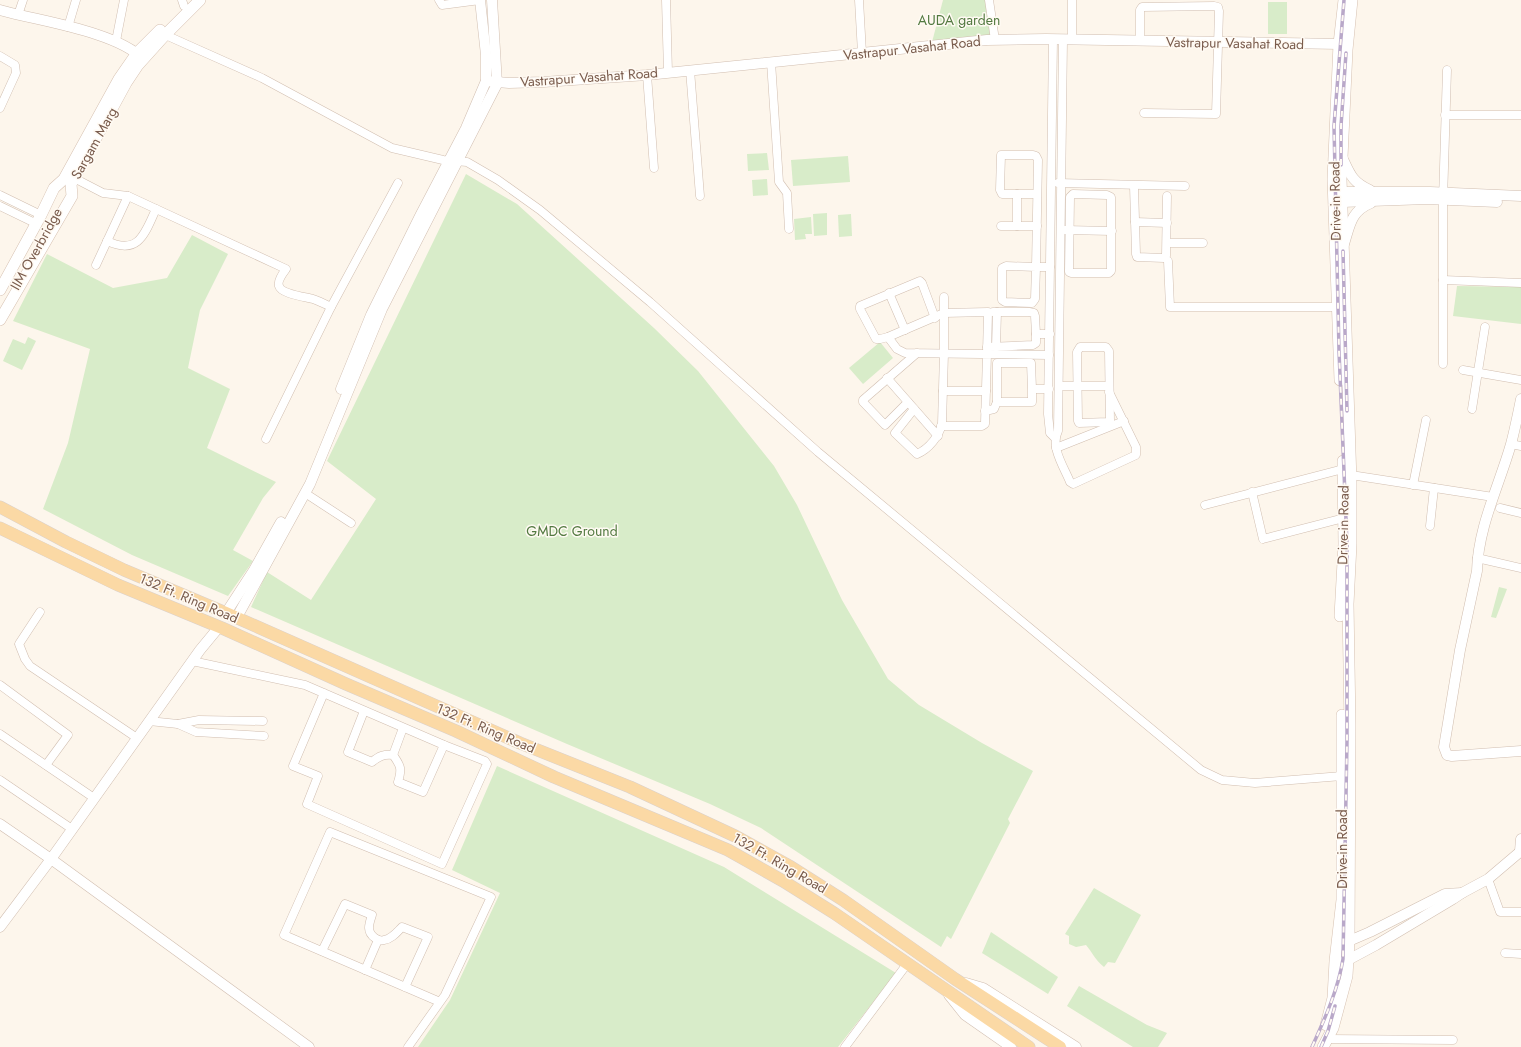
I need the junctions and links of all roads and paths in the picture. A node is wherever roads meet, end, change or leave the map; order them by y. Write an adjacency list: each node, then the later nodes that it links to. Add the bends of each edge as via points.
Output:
1 (23, 0): 16 (street)
2 (76, 0): 17 (street)
3 (124, 0): 23 (street)
4 (200, 0): 18 (main road, Sargam Marg)
5 (439, 0): 6 (street, via 442,6)
6 (480, 0): 34 (street, via 486,56)
7 (492, 0): 34 (street)
8 (666, 0): 32 (street)
9 (859, 0): 26 (street)
10 (989, 0): 20 (street)
11 (1072, 0): 21 (street)
12 (1344, 0): 25 (main road, Drive-in Road)
13 (1352, 0): 39 (main road, Drive-in Road)
14 (185, 2): 18 (main road, Sargam Marg)
15 (0, 10): 16 (street)
16 (18, 15): 17 (street)
17 (68, 27): 23 (street)
18 (162, 33): 28 (main road, Sargam Marg); 40 (street, via 262,78 392,148)
19 (1053, 39): 20 (street, Vastrapur Vasahat Road); 21 (street, Vastrapur Vasahat Road); 44 (street)
20 (995, 40): 26 (street, Vastrapur Vasahat Road)
21 (1068, 40): 22 (street, Vastrapur Vasahat Road); 45 (street)
22 (1140, 41): 24 (street, Vastrapur Vasahat Road); 24 (street, via 1142,7 1214,6 1218,7 1219,11)
23 (116, 42): 28 (street)
24 (1219, 43): 25 (street, Vastrapur Vasahat Road); 36 (street, via 1216,114)
25 (1339, 44): 57 (main road, Drive-in Road, via 1334,140)
26 (862, 52): 29 (street, Vastrapur Vasahat Road)
27 (0, 56): 35 (street, via 15,65 16,73)
28 (140, 56): 42 (main road, Sargam Marg)
29 (771, 62): 30 (street, Vastrapur Vasahat Road); 67 (street, via 778,182 787,193)
30 (690, 70): 32 (street, Vastrapur Vasahat Road); 52 (street)
31 (1447, 70): 37 (street)
32 (668, 72): 33 (street, Vastrapur Vasahat Road)
33 (647, 75): 34 (street, Vastrapur Vasahat Road, via 543,82); 41 (street)
34 (492, 82): 40 (street, via 466,128)
35 (0, 108)
36 (1144, 113)
37 (1445, 115): 38 (street); 55 (street)
38 (1521, 115)
39 (1342, 157): 54 (street, via 1351,177); 57 (main road, Drive-in Road)
40 (453, 161): 134 (street, via 382,309); 147 (street, via 400,254 371,315 307,476); 164 (street, via 467,162 483,170 540,210 650,302 818,452 1201,770 1222,780 1255,783)
41 (654, 168)
42 (70, 181): 51 (street, via 103,193); 61 (main road, Sargam Marg, via 54,188); 93 (main road, Sargam Marg, via 72,196)
43 (398, 183): 86 (street)
44 (1051, 183): 45 (street); 79 (street)
45 (1062, 183): 46 (street); 68 (street)
46 (1134, 186): 47 (street); 62 (street)
47 (1185, 186)
48 (1017, 194): 49 (street); 49 (street, via 1000,192 1000,157 1003,154 1036,156); 65 (street)
49 (1037, 194): 66 (street)
50 (0, 195): 61 (street)
51 (128, 196): 60 (street); 70 (street)
52 (700, 196)
53 (1167, 196): 63 (street)
54 (1375, 196): 55 (street); 57 (street); 73 (street, via 1352,218)
55 (1443, 196): 56 (street); 58 (street); 80 (street)
56 (1521, 196)
57 (1338, 197): 73 (main road, Drive-in Road); 87 (main road, Drive-in Road)
58 (1521, 203)
59 (0, 206): 61 (street)
60 (156, 209): 70 (street, via 144,236 136,244 124,246); 86 (street, via 286,269 279,282 282,290)
61 (45, 217): 82 (main road, Sargam Marg); 85 (main road, IIM Overbridge); 91 (main road, IIM Overbridge)
62 (1135, 222): 63 (street); 71 (street, via 1137,257 1165,258)
63 (1167, 223): 71 (street)
64 (1001, 226): 65 (street)
65 (1017, 226): 66 (street)
66 (1036, 226): 76 (street)
67 (789, 229)
68 (1065, 230): 69 (street); 69 (street, via 1070,197 1073,194 1110,195); 77 (street); 78 (street)
69 (1112, 231): 78 (street, via 1110,272 1071,273)
70 (107, 241): 75 (street)
71 (1167, 242): 72 (street)
72 (1203, 243)
73 (1343, 246): 130 (main road, Drive-in Road)
74 (1168, 261): 87 (street, via 1170,307)
75 (96, 265)
76 (1036, 266): 76 (street, via 1034,301 1029,304 1004,302 1002,268); 79 (street)
77 (1060, 266): 78 (street); 109 (street)
78 (1069, 266)
79 (1050, 267): 97 (street)
80 (1443, 280): 81 (street); 104 (street)
81 (1521, 283)
82 (0, 290)
83 (889, 293): 92 (street, via 920,281); 95 (street); 98 (street, via 859,307 876,339)
84 (944, 297): 90 (street)
85 (0, 300)
86 (331, 307): 127 (street)
87 (1338, 307): 130 (main road, Drive-in Road)
88 (988, 312): 89 (street); 90 (street); 100 (street)
89 (997, 312): 96 (street, via 1032,312 1035,316); 99 (street)
90 (944, 313): 92 (street); 102 (street)
91 (0, 314)
92 (935, 318): 95 (street)
93 (0, 320)
94 (1485, 327): 106 (street)
95 (905, 330): 98 (street)
96 (1036, 334): 97 (street); 99 (street, via 1034,346)
97 (1050, 334): 103 (street)
98 (888, 337): 101 (street, via 899,351)
99 (996, 347): 100 (street)
100 (987, 350): 102 (street); 103 (street); 115 (street)
101 (917, 353): 102 (street); 107 (street)
102 (944, 354): 114 (street)
103 (1049, 355): 113 (street)
104 (1443, 364)
105 (1463, 370): 106 (street)
106 (1478, 372): 108 (street); 120 (street)
107 (887, 378): 117 (street); 117 (street, via 864,398 863,402 885,425)
108 (1521, 380)
109 (1059, 386): 110 (street); 126 (street, via 1058,431)
110 (1078, 386): 112 (street); 112 (street, via 1079,423 1110,421); 112 (street, via 1078,348 1106,347 1109,353)
111 (1032, 389): 113 (street); 118 (street, via 1032,402); 118 (street, via 1031,363 998,362)
112 (1109, 389): 123 (street)
113 (1049, 390): 126 (street, via 1050,433)
114 (943, 391): 115 (street); 124 (street)
115 (986, 391): 121 (street)
116 (1521, 399): 128 (street)
117 (908, 402): 119 (street)
118 (997, 402): 121 (street, via 994,409)
119 (914, 409): 125 (street); 125 (street, via 895,434 917,454)
120 (1472, 409)
121 (985, 411): 124 (street, via 985,423 982,426)
122 (1426, 420): 131 (street)
123 (1124, 421): 129 (street); 129 (street, via 1136,447 1136,455 1074,484 1070,482)
124 (941, 426): 125 (street)
125 (938, 436)
126 (1055, 438): 129 (street)
127 (266, 439)
128 (1516, 445): 135 (street)
129 (1056, 448)
130 (1348, 470): 131 (street); 133 (street); 140 (main road, Drive-in Road); 164 (main road, Drive-in Road, via 1351,544)
131 (1413, 485): 132 (street)
132 (1434, 488): 135 (street); 142 (street)
133 (1252, 492): 136 (street); 140 (street, via 1263,539)
134 (305, 493): 141 (street); 147 (street)
135 (1493, 497): 144 (street)
136 (1205, 505)
137 (0, 507): 147 (main road, 132 Ft. Ring Road, via 124,570)
138 (1500, 508): 139 (street)
139 (1521, 513)
140 (1344, 518): 164 (main road, Drive-in Road, via 1340,603)
141 (351, 523)
142 (1430, 526)
143 (0, 528): 148 (main road, 132 Ft. Ring Road, via 118,585)
144 (1477, 558): 145 (street); 161 (street, via 1477,571 1460,650 1444,747 1447,754 1452,756)
145 (1521, 568)
146 (40, 612): 159 (street, via 19,644 30,666)
147 (231, 615): 186 (main road, 132 Ft. Ring Road, via 520,744 630,787 735,836 843,900)
148 (219, 627): 149 (street); 183 (main road, 132 Ft. Ring Road, via 554,777 728,850 834,913)
149 (192, 661): 151 (street, via 305,685); 153 (street)
150 (0, 685): 163 (street, via 68,735)
151 (324, 693): 152 (street); 160 (street, via 293,766 318,776 307,804 442,864 487,764 486,761)
152 (364, 711): 156 (street); 162 (street, via 348,752 372,762 378,756)
153 (149, 721): 155 (street); 159 (street)
154 (264, 721): 155 (street, via 199,720)
155 (178, 724): 158 (street, via 196,732)
156 (403, 728): 160 (street); 162 (street)
157 (0, 734): 163 (street)
158 (264, 736)
159 (137, 738): 166 (street)
160 (444, 745): 162 (street, via 423,792 398,782 400,765)
161 (1521, 751)
162 (393, 755)
163 (46, 765): 166 (street)
164 (1346, 774): 177 (main road, Drive-in Road); 178 (main road, Drive-in Road, via 1342,900)
165 (0, 780): 168 (street)
166 (94, 798): 168 (street)
167 (0, 824): 171 (street)
168 (72, 829): 171 (street)
169 (1521, 840): 170 (street)
170 (1521, 851): 172 (street)
171 (51, 859): 175 (street); 193 (street)
172 (1488, 879): 173 (street); 174 (street, via 1500,912)
173 (1462, 892): 177 (street, via 1445,894); 182 (street)
174 (1521, 912)
175 (0, 927)
176 (378, 940): 179 (street, via 371,935 368,926 372,915 345,904); 185 (street); 187 (street, via 384,941 402,926 428,937)
177 (1349, 941): 178 (street); 182 (main road, Drive-in Road)
178 (1337, 944): 184 (main road, Drive-in Road)
179 (322, 951): 185 (street); 189 (street, via 284,935 330,832 491,897)
180 (1505, 953): 181 (street)
181 (1521, 954)
182 (1348, 960): 184 (street); 191 (main road, Drive-in Road, via 1348,976 1333,1028)
183 (907, 964): 188 (main road, 132 Ft. Ring Road); 195 (street)
184 (1335, 964): 200 (main road, Drive-in Road, via 1333,998)
185 (365, 970): 187 (street)
186 (954, 979): 198 (main road, 132 Ft. Ring Road); 199 (street, via 983,988)
187 (405, 987): 189 (street)
188 (945, 990): 196 (street, via 965,1015); 197 (main road, 132 Ft. Ring Road)
189 (440, 1002): 194 (street)
190 (1453, 1040): 192 (street)
191 (1325, 1043): 192 (street)
192 (1419, 1044)
193 (309, 1047)
194 (408, 1047)
195 (845, 1047)
196 (1011, 1047)
197 (1029, 1047)
198 (1060, 1047)
199 (1076, 1047)
200 (1316, 1047)

